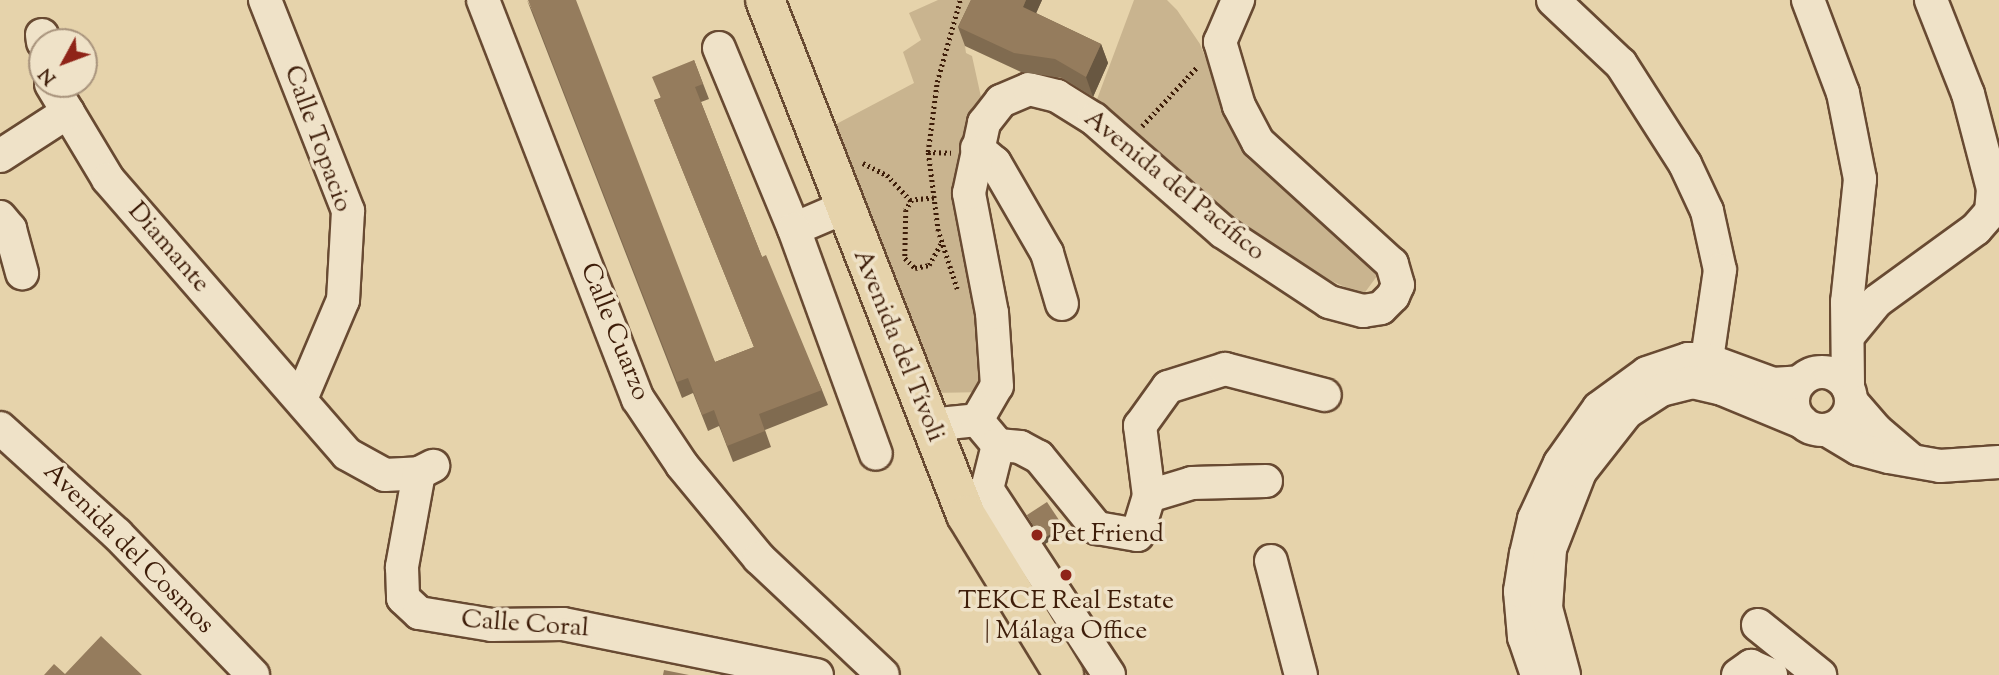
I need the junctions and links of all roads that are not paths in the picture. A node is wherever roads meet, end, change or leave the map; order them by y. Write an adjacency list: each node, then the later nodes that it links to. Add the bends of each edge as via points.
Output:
1 (265, 0): 26 (street, Calle Topacio, via 348,211 343,300)
2 (483, 0): 40 (street, Calle Cuarzo, via 638,399 682,464 759,558)
3 (765, 0): 13 (main road, Avenida del Tívoli)
4 (1238, 0): 11 (street, Avenida del Pacífico, via 1220,42 1239,106 1258,142 1392,264 1398,285 1381,308 1363,311 1329,302 1223,232 1125,145 1057,96 1029,89 1001,101 984,123)
5 (1553, 0): 22 (street, via 1621,64 1685,164 1707,211 1720,270)
6 (1808, 0): 16 (street, via 1843,93 1860,179)
7 (1931, 0): 18 (street, via 1969,94 1993,189 1991,212 1976,229)
8 (719, 48): 15 (street)
9 (60, 98): 10 (street, Diamante)
10 (68, 112): 12 (street); 26 (street, Diamante, via 108,178)
11 (977, 148): 20 (street, via 995,163 1046,253); 27 (street, Avenida del Pacífico, via 969,193 992,313 998,386)
12 (0, 156)
13 (843, 208): 15 (street); 28 (main road, Avenida del Tívoli)
14 (0, 217): 17 (street, via 10,229)
15 (794, 229): 32 (street)
16 (1851, 266): 18 (street, via 1857,278 1874,289); 19 (street)
17 (22, 273)
18 (1898, 284): 21 (street, via 1870,308)
19 (1847, 302): 21 (street); 23 (street)
20 (1062, 304)
21 (1848, 336): 25 (street)
22 (1705, 372): 23 (street, via 1773,384); 29 (street); 46 (street, via 1688,359 1635,380 1599,408 1560,463 1534,519 1520,591 1524,636); 47 (street, via 1692,383 1661,390 1627,412 1580,472 1561,512 1550,549 1546,608)
23 (1806, 378): 25 (street, via 1837,376); 29 (street, via 1793,398)
24 (1325, 394): 37 (street, via 1225,369 1168,387 1140,426)
25 (1849, 394): 29 (street, via 1846,416); 33 (street, via 1876,430)
26 (301, 399): 35 (street, Diamante, via 347,454 385,475)
27 (977, 420): 28 (street); 31 (street)
28 (929, 425): 43 (main road, Avenida del Tívoli, via 966,515)
29 (1814, 426): 33 (street, via 1859,449)
30 (0, 428): 41 (street, Avenida del Cosmos, via 117,534)
31 (998, 445): 37 (street, via 1020,447 1039,457 1097,528 1137,535); 44 (street, via 987,489)
32 (876, 454)
33 (1912, 459): 34 (street, via 1952,466)
34 (1999, 462)
35 (426, 470): 42 (street, Calle Coral, via 402,567 403,598 419,613 492,625 563,624)
36 (1266, 481): 37 (street, via 1192,483)
37 (1149, 496)
38 (1271, 561): 45 (street)
39 (1758, 625): 50 (street)
40 (876, 674)
41 (253, 675)
42 (817, 675)
43 (1064, 675)
44 (1109, 675)
45 (1301, 675)
46 (1538, 675)
47 (1564, 675)
48 (1738, 675): 49 (street, via 1751,666)
49 (1771, 675)
50 (1820, 675)

